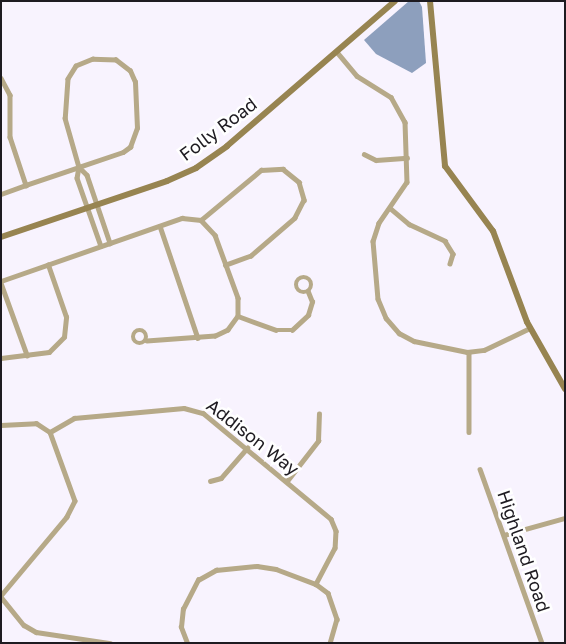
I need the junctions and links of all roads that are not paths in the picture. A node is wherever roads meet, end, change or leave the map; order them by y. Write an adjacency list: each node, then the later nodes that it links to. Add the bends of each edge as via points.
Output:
1 (395, 1): 3 (street, Folly Road)
2 (430, 1): 24 (street, via 442,158 452,180 493,231)
3 (336, 52): 6 (street, via 357,76 397,104 405,122); 10 (street, Folly Road, via 205,162 167,181)
4 (1, 78): 8 (street, via 10,95 10,136)
5 (364, 154): 6 (street, via 376,160)
6 (407, 158): 12 (street, via 406,186)
7 (79, 167): 7 (street, via 66,128 68,79 76,66 88,60 116,60 130,71 134,82 135,138 123,152); 8 (street); 10 (street, via 87,175); 11 (street, via 77,178)
8 (26, 185): 9 (street)
9 (1, 194)
10 (97, 204): 11 (street, Folly Road); 16 (street)
11 (88, 207): 15 (street, Folly Road); 17 (street)
12 (390, 208): 18 (street, via 409,224 445,240 453,254); 27 (street, via 377,227 373,241 382,312 395,329 414,341)
13 (201, 220): 14 (street, via 182,218); 20 (street, via 215,235); 20 (street, via 261,170 283,170 299,182 304,200 295,218 251,256)
14 (160, 226): 16 (street); 25 (street)
15 (1, 237)
16 (110, 243): 17 (street)
17 (101, 246): 19 (street)
18 (450, 264)
19 (48, 265): 21 (street); 28 (street, via 66,317 66,333 53,350)
20 (226, 265): 23 (street, via 238,301)
21 (1, 282): 28 (street)
22 (308, 292): 23 (street, via 312,302 310,311 302,324 292,330 276,330)
23 (238, 316): 25 (street, via 224,333)
24 (530, 328): 27 (street, via 484,350); 30 (street)
25 (198, 338): 26 (street)
26 (147, 341)
27 (469, 352): 34 (street)
28 (27, 355): 29 (street)
29 (1, 358)
30 (565, 389)
31 (319, 414): 38 (street, via 318,441)
32 (1, 425): 33 (street, via 36,423)
33 (50, 432): 35 (street, Addison Way, via 74,418 184,408 203,413); 42 (street, via 74,494 73,509)
34 (469, 432)
35 (247, 448): 37 (street, via 221,478); 38 (street, Addison Way)
36 (480, 469): 40 (street, Highland Road)
37 (210, 481)
38 (287, 481): 41 (street, Addison Way, via 327,514 336,531 335,548)
39 (565, 518): 40 (street)
40 (504, 534): 46 (street, Highland Road)
41 (316, 584): 44 (street, via 264,566 209,572 198,580 183,609 181,628); 45 (street, via 328,593 336,608 336,628)
42 (1, 597): 43 (street, via 24,625 36,632)
43 (110, 643)
44 (186, 643)
45 (330, 643)
46 (542, 643)

